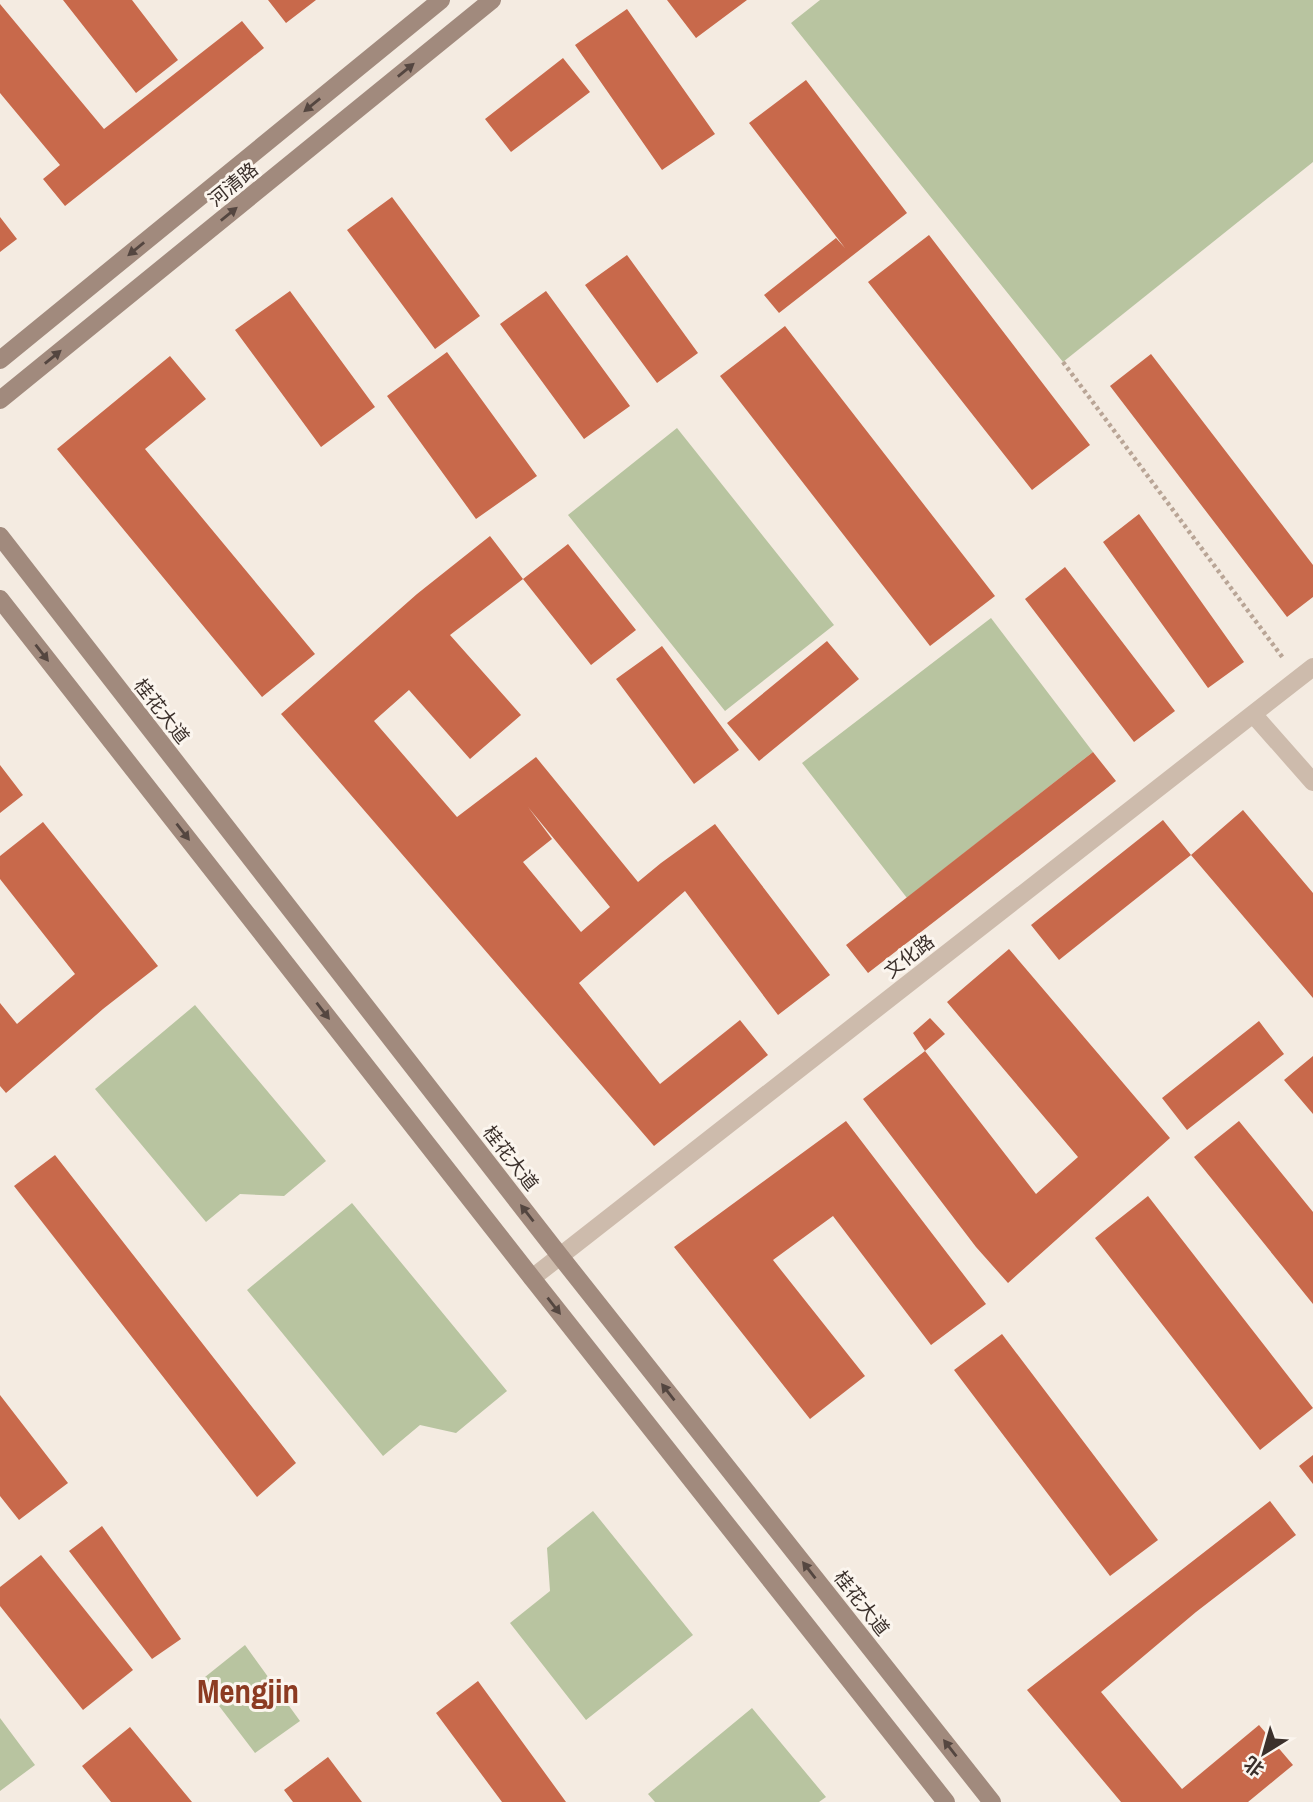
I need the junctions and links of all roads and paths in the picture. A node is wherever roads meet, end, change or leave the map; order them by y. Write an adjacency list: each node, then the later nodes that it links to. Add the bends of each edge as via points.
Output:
1 (441, 0): 3 (main road, 河清路, one-way to 3)
2 (492, 0): 5 (main road, 河清路, one-way to 2)
3 (0, 360)
4 (1063, 362): 9 (path)
5 (0, 400)
6 (0, 536): 12 (main road, 桂花大道, one-way to 6)
7 (0, 599): 13 (main road, one-way to 13)
8 (1313, 667): 9 (street, 文化路)
9 (1298, 678): 10 (street, 文化路)
10 (1253, 714): 11 (street); 12 (street, 文化路)
11 (1313, 782)
12 (560, 1256): 13 (street, 文化路); 15 (main road, 桂花大道, one-way to 12)
13 (531, 1278): 14 (main road, one-way to 14)
14 (946, 1802)
15 (992, 1802)

